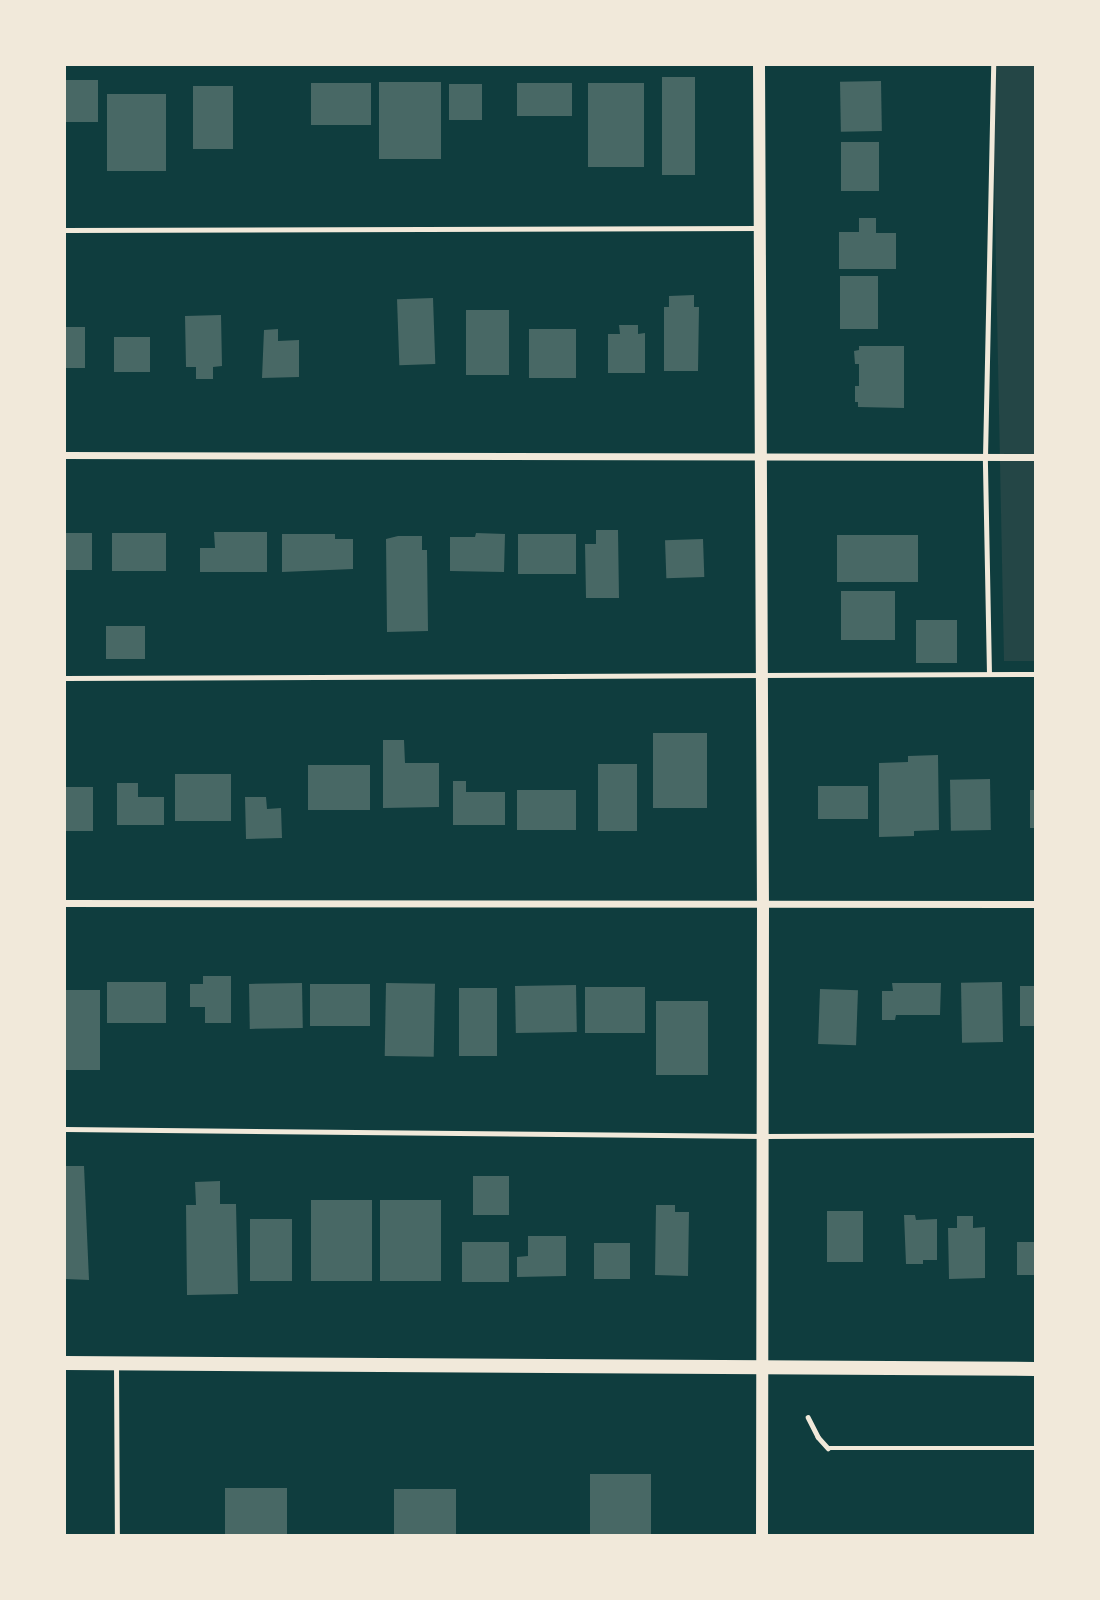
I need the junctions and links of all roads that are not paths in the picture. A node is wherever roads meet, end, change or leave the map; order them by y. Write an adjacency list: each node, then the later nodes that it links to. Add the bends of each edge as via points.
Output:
1 (759, 65): 3 (street)
2 (993, 65): 7 (lane)
3 (760, 228): 4 (lane); 6 (street)
4 (65, 230)
5 (65, 455): 6 (street)
6 (761, 457): 7 (street); 9 (street)
7 (985, 457): 8 (street); 10 (lane)
8 (1035, 457)
9 (762, 673): 10 (lane); 12 (lane); 14 (street)
10 (989, 674): 11 (lane)
11 (1035, 674)
12 (65, 678)
13 (65, 903): 14 (street)
14 (763, 904): 15 (street); 18 (street)
15 (1035, 904)
16 (65, 1129): 18 (lane)
17 (1035, 1135): 18 (lane)
18 (762, 1136): 21 (street)
19 (65, 1363): 20 (main road)
20 (116, 1364): 21 (main road); 23 (lane)
21 (762, 1368): 22 (main road); 24 (street)
22 (1035, 1369)
23 (117, 1535)
24 (762, 1535)

